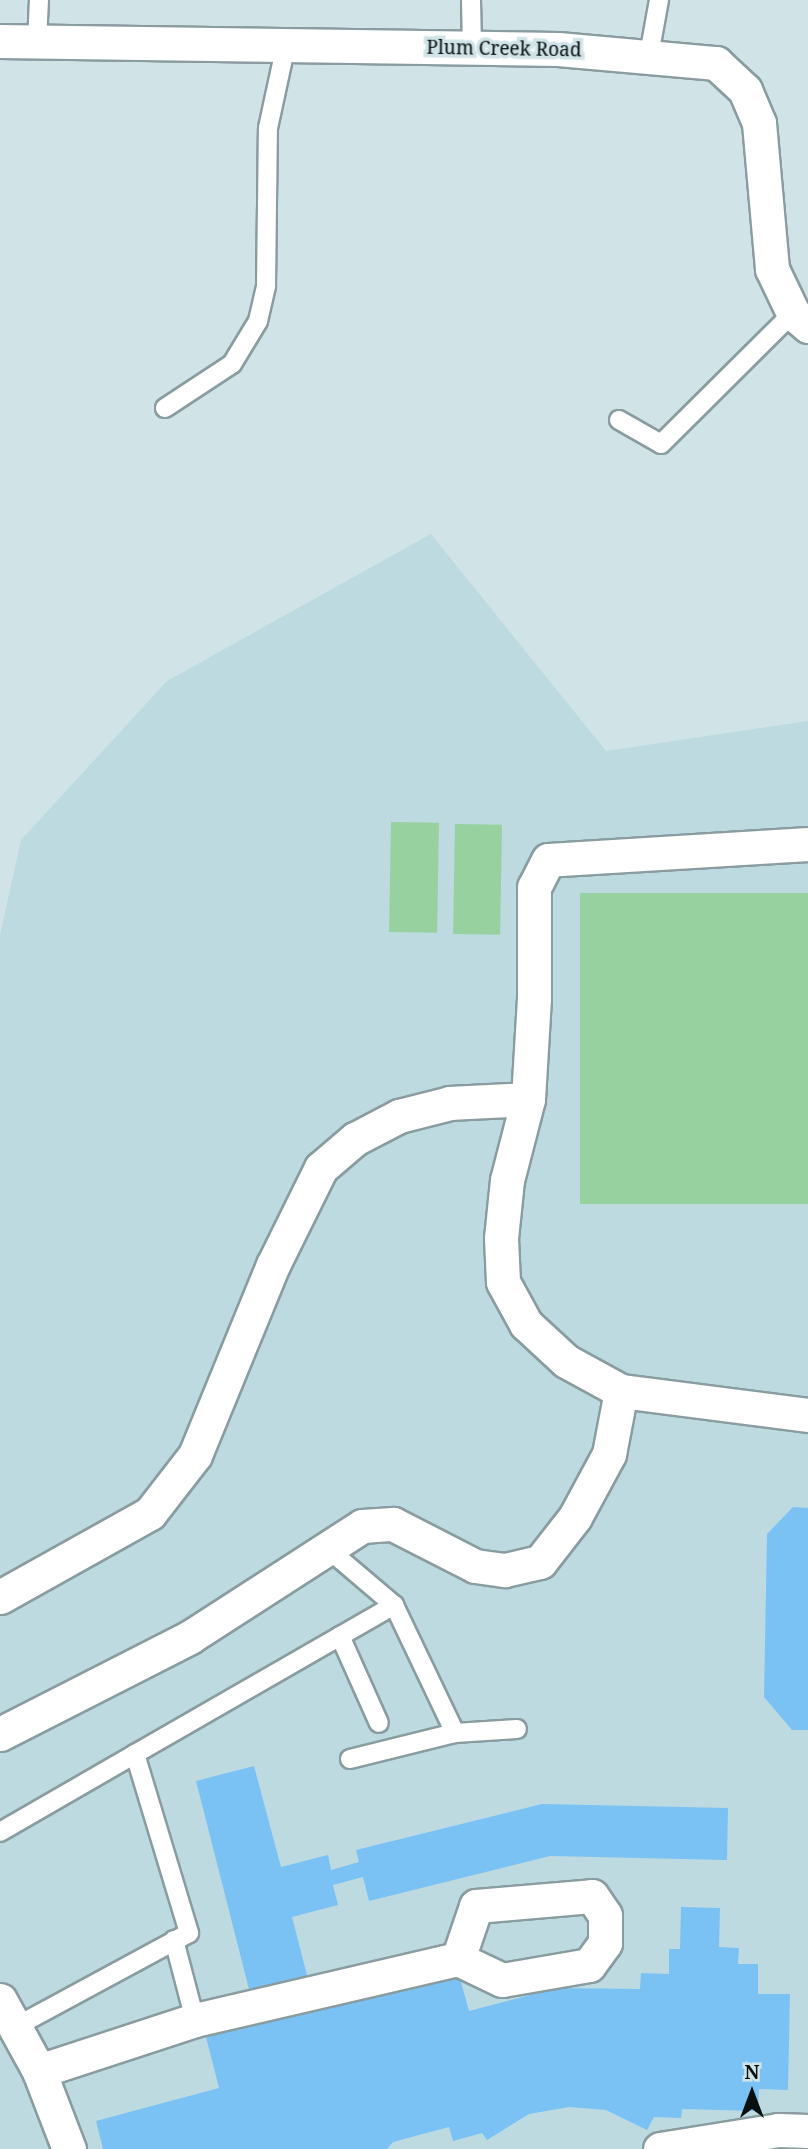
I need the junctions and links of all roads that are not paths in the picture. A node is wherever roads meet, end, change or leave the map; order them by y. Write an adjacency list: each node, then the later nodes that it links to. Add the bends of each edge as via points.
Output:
1 (39, 0): 5 (lane)
2 (471, 0): 7 (lane)
3 (659, 0): 8 (lane)
4 (0, 41): 5 (street, Plum Creek Road)
5 (37, 42): 6 (street, Plum Creek Road)
6 (286, 45): 7 (street, Plum Creek Road); 10 (lane, via 268,128 266,286 258,321 232,364)
7 (472, 47): 8 (street, Plum Creek Road)
8 (649, 55): 9 (street, Plum Creek Road, via 716,63 745,90 760,124 772,269)
9 (800, 320): 11 (lane, via 661,444)
10 (165, 408)
11 (619, 420)
12 (808, 844): 13 (street, via 548,860 534,887)
13 (528, 1099): 14 (street, via 507,1180 501,1238 503,1282 536,1333 566,1361); 17 (street, via 450,1102 399,1115 355,1139 321,1168 273,1265 195,1455 150,1513)
14 (621, 1391): 15 (street); 16 (street, via 609,1454 575,1517 540,1562 505,1570 475,1566 393,1524 362,1526)
15 (808, 1415)
16 (328, 1549): 18 (lane); 23 (street, via 190,1637)
17 (0, 1597)
18 (394, 1605): 19 (lane); 22 (lane)
19 (340, 1636): 20 (lane); 24 (lane)
20 (379, 1723)
21 (517, 1729): 22 (lane)
22 (455, 1733): 25 (lane)
23 (0, 1734)
24 (135, 1754): 26 (lane); 27 (lane, via 189,1933)
25 (350, 1759)
26 (0, 1832)
27 (174, 1940): 29 (lane); 30 (lane)
28 (458, 1959): 30 (street)
29 (7, 2014): 31 (street)
30 (195, 2020): 31 (street)
31 (39, 2071): 33 (street)
32 (808, 2132): 34 (street, via 778,2130)
33 (69, 2149)
34 (660, 2149)

